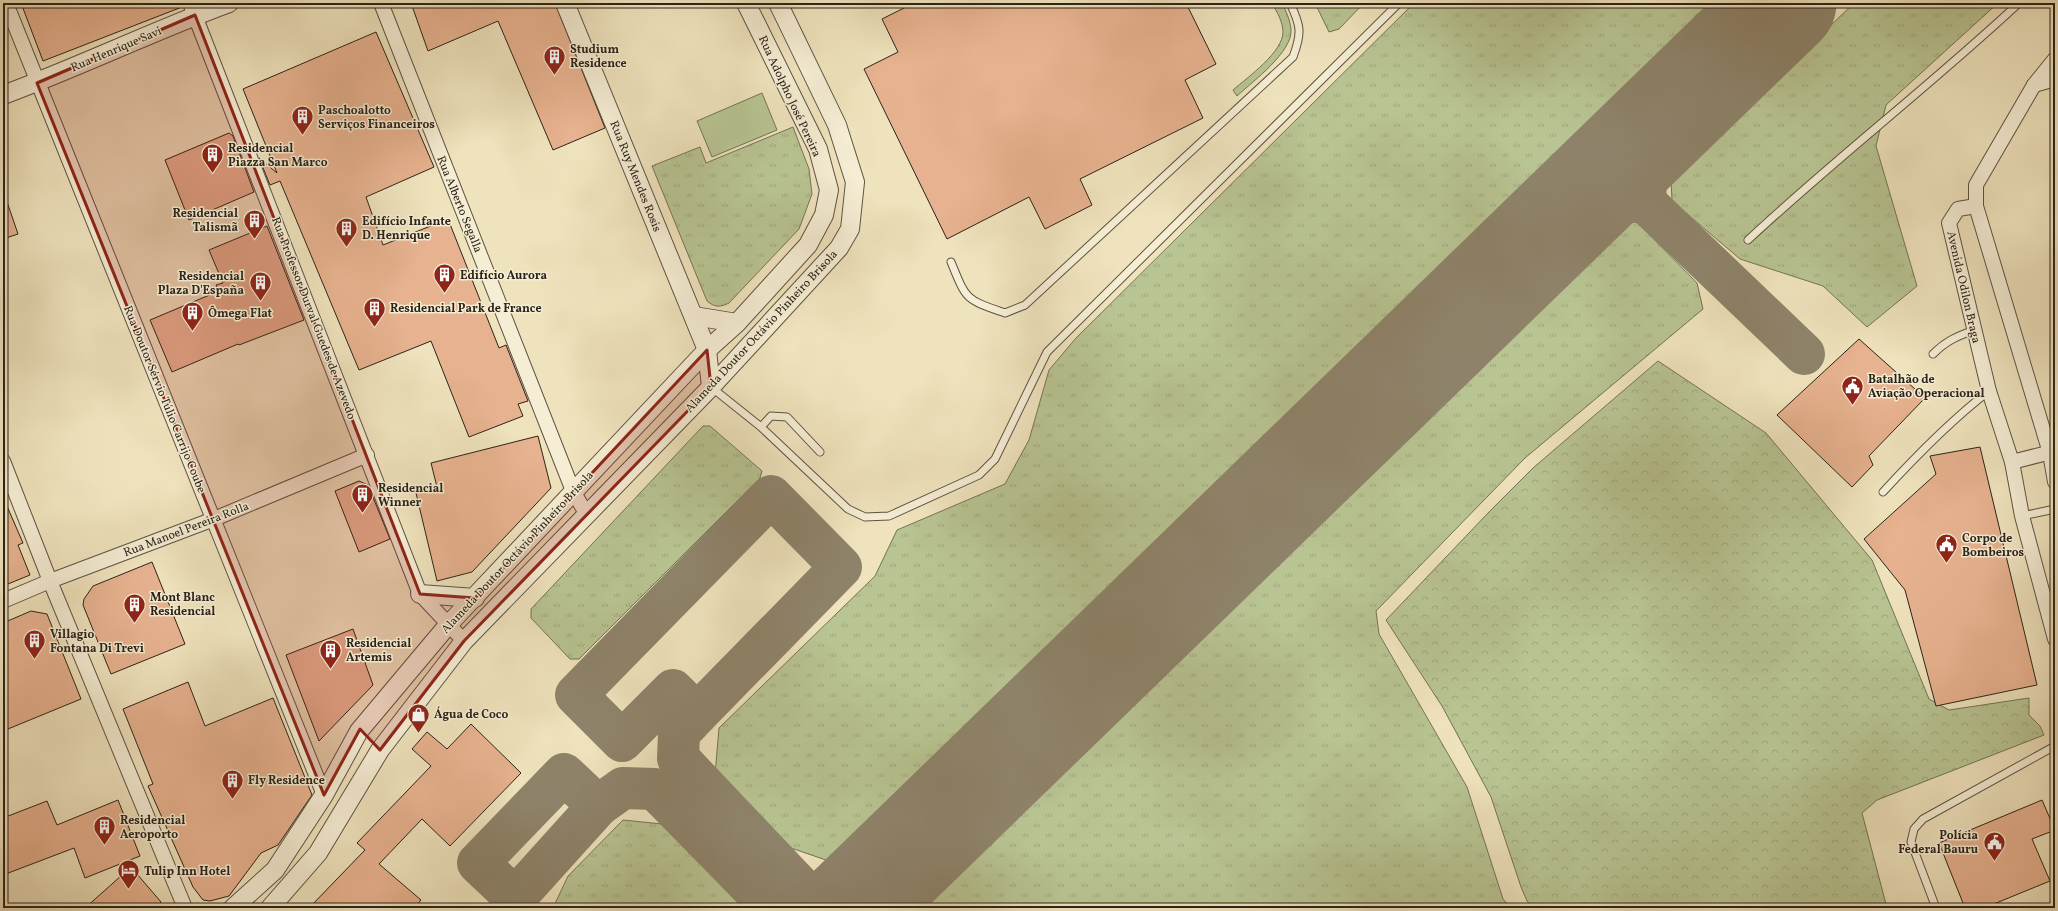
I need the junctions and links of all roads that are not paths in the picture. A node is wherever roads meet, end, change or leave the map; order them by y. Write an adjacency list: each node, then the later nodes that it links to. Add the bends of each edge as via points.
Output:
1 (6, 3): 13 (street, Rua Doutor Sérvio Túlio Carrijo Coube)
2 (229, 3): 10 (street, Rua Henrique Savi)
3 (381, 3): 34 (street, Rua Alberto Segalla)
4 (565, 3): 20 (street, Rua Ruy Mendes Rosis)
5 (746, 3): 17 (street, Rua Adolpho José Pereira, via 818,149 828,190)
6 (778, 3): 25 (street, Alameda Doutor Octávio Pinheiro Brisola, via 837,125 844,146 855,182 850,229 839,248)
7 (1290, 3): 19 (lane, via 1298,19 1300,38 1293,57 1025,305 1005,313 975,303 964,294)
8 (1399, 3): 27 (lane, via 1047,352 995,459 979,475 889,516 865,517 848,509)
9 (2020, 3): 18 (lane, via 1804,188)
10 (193, 9): 13 (street, Rua Henrique Savi); 30 (street, Rua Professor Durval Guedes de Azevedo)
11 (2055, 59): 14 (street)
12 (2055, 78): 14 (street)
13 (37, 83): 15 (street, Rua Henrique Savi); 39 (street, Rua Doutor Sérvio Túlio Carrijo Coube)
14 (2034, 85): 16 (street, via 1976,185)
15 (3, 95)
16 (1976, 206): 22 (street, Avenida Odilon Braga, via 1958,209 1949,222); 29 (street)
17 (824, 215): 21 (street, Alameda Doutor Octávio Pinheiro Brisola, via 808,245)
18 (1748, 240)
19 (951, 262)
20 (694, 316): 21 (street); 23 (street, Rua Ruy Mendes Rosis)
21 (737, 323): 23 (street, Alameda Doutor Octávio Pinheiro Brisola)
22 (1975, 330): 24 (lane, via 1945,342); 26 (street, Avenida Odilon Braga)
23 (707, 350): 25 (street, Rua Ruy Mendes Rosis); 34 (street, Alameda Doutor Octávio Pinheiro Brisola)
24 (1933, 354)
25 (711, 387): 27 (lane); 37 (street, Alameda Doutor Octávio Pinheiro Brisola)
26 (1989, 391): 32 (street, Avenida Odilon Braga); 35 (lane, via 1968,407)
27 (760, 427): 28 (lane, via 771,416 787,416)
28 (820, 452)
29 (2052, 452): 32 (street); 33 (street)
30 (367, 455): 39 (street, Rua Manoel Pereira Rolla); 41 (street, Rua Professor Durval Guedes de Azevedo)
31 (3, 461): 40 (street)
32 (2012, 462): 38 (street, Avenida Odilon Braga)
33 (2055, 482)
34 (574, 491): 37 (street, Rua Alberto Segalla); 42 (street, Alameda Doutor Octávio Pinheiro Brisola)
35 (1883, 492)
36 (2055, 509): 38 (lane)
37 (587, 515): 46 (street, Alameda Doutor Octávio Pinheiro Brisola)
38 (2022, 516): 45 (street, Avenida Odilon Braga)
39 (214, 519): 40 (street, Rua Manoel Pereira Rolla); 50 (street, Rua Doutor Sérvio Túlio Carrijo Coube)
40 (50, 581): 43 (street, Rua Manoel Pereira Rolla); 51 (street)
41 (420, 594): 42 (street); 44 (street, Rua Professor Durval Guedes de Azevedo)
42 (475, 598): 44 (street, Alameda Doutor Octávio Pinheiro Brisola)
43 (3, 601)
44 (448, 625): 46 (street, Rua Professor Durval Guedes de Azevedo); 47 (street, Alameda Doutor Octávio Pinheiro Brisola)
45 (2055, 640)
46 (464, 641): 49 (street, Alameda Doutor Octávio Pinheiro Brisola)
47 (359, 731): 49 (street, via 371,737); 50 (street, Alameda Doutor Octávio Pinheiro Brisola)
48 (2055, 746): 54 (lane, via 1923,819 1914,829 1911,842)
49 (380, 750): 53 (street, Alameda Doutor Octávio Pinheiro Brisola, via 318,854)
50 (324, 795): 52 (street, Alameda Doutor Octávio Pinheiro Brisola, via 275,870)
51 (185, 908)
52 (233, 908)
53 (270, 908)
54 (1936, 908)

